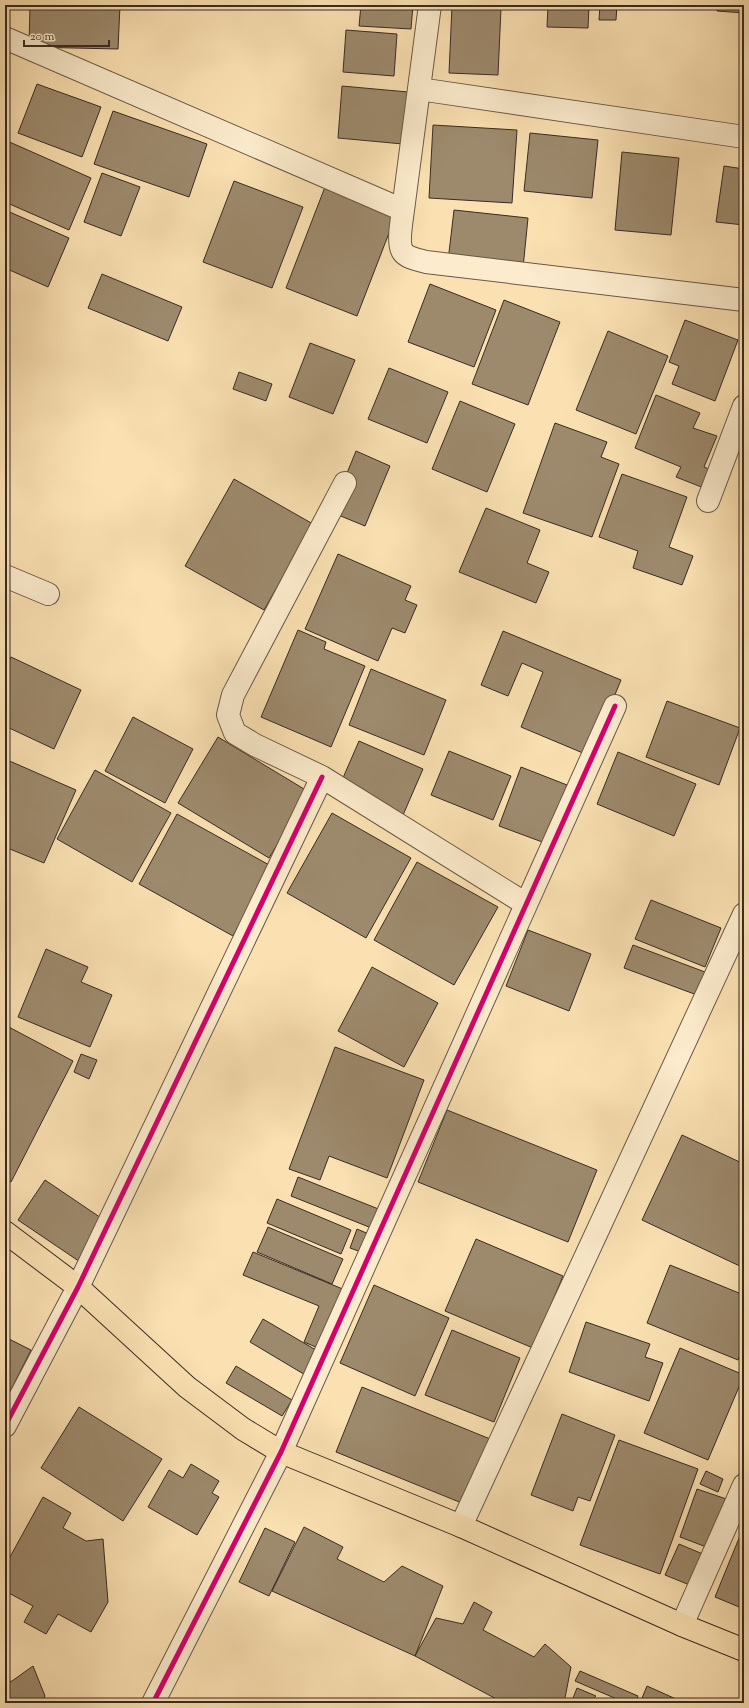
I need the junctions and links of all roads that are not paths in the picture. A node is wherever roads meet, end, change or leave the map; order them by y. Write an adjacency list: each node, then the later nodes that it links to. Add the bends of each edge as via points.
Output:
1 (430, 5): 3 (street)
2 (5, 38): 5 (street)
3 (419, 89): 4 (street); 5 (street)
4 (744, 137)
5 (403, 210): 6 (street, via 400,243 403,252 413,259)
6 (744, 300)
7 (744, 406): 9 (street)
8 (345, 483): 13 (street, via 233,695 228,715 235,733)
9 (708, 501)
10 (5, 576): 11 (street)
11 (48, 594)
12 (615, 706): 14 (street)
13 (322, 777): 14 (street); 17 (street)
14 (526, 904): 19 (street)
15 (744, 914): 21 (street)
16 (5, 1232): 17 (main road)
17 (78, 1287): 18 (street); 19 (main road, via 187,1387 243,1428)
18 (5, 1426)
19 (282, 1452): 21 (main road); 24 (street)
20 (744, 1485): 22 (street)
21 (461, 1526): 22 (main road)
22 (682, 1625): 23 (main road)
23 (744, 1650)
24 (153, 1703)

